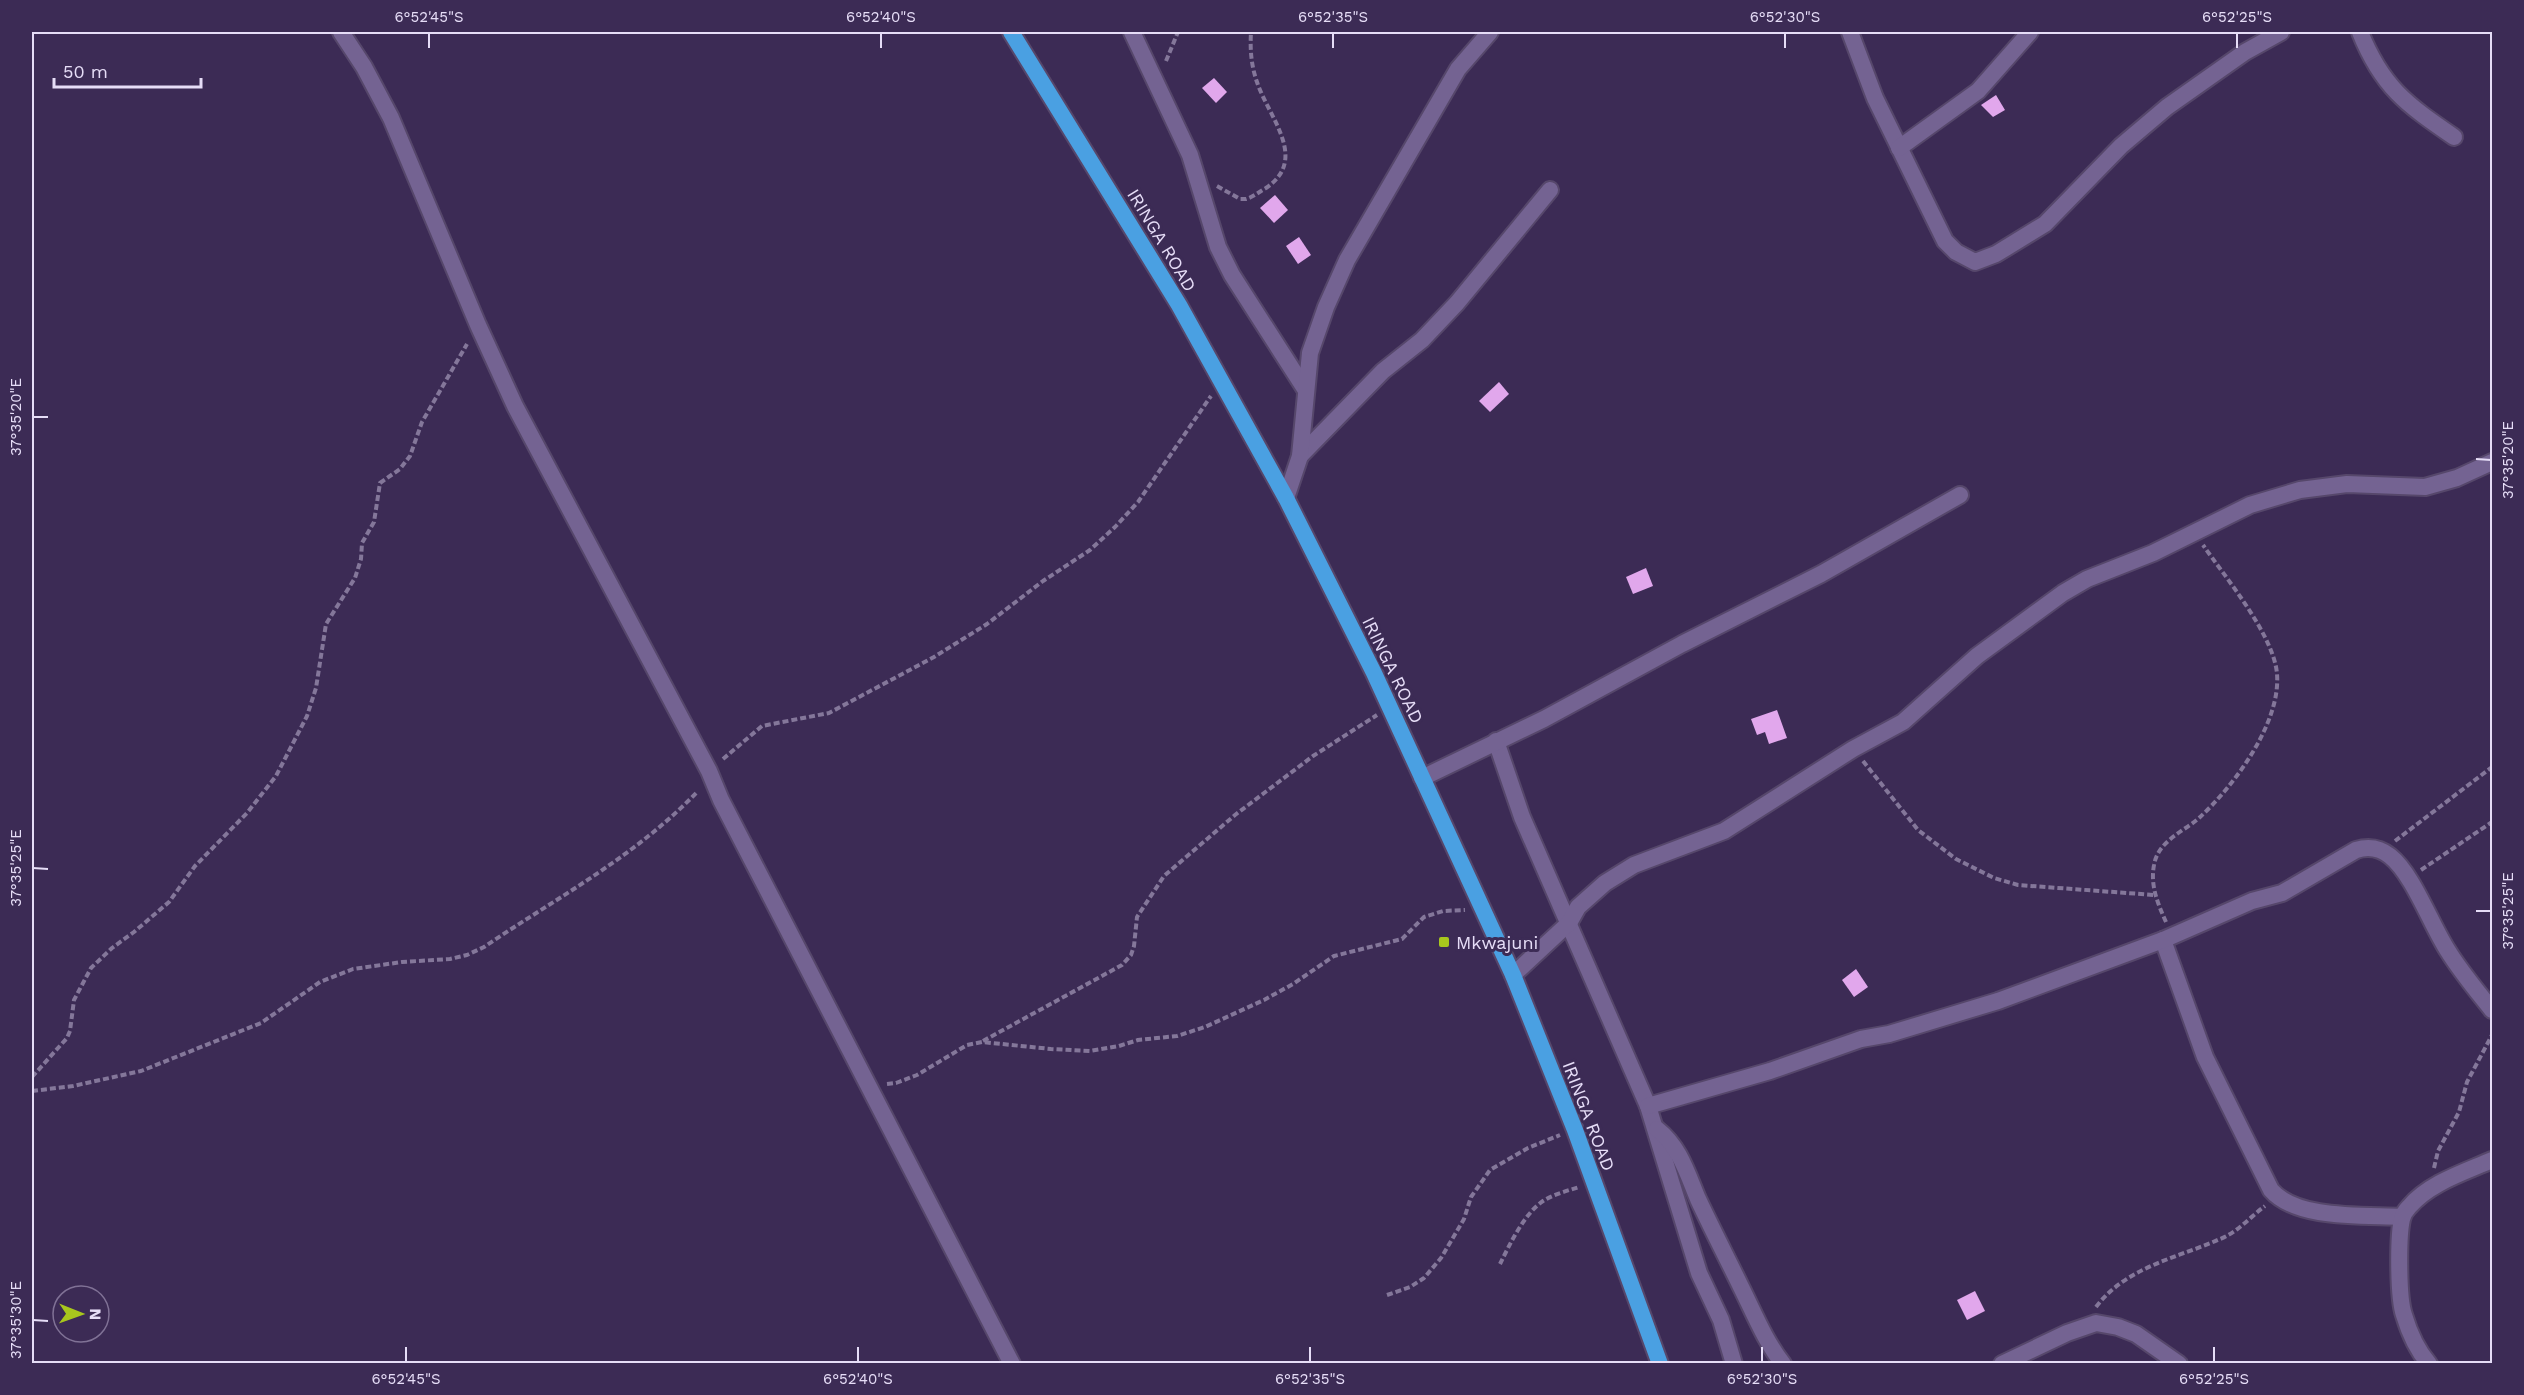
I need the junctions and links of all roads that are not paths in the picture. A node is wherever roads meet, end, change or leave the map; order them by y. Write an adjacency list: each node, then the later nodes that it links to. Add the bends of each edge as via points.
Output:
1 (341, 32): 27 (street, via 391,118 515,406 709,771)
2 (1011, 32): 16 (highway, IRINGA ROAD, via 1179,305)
3 (1132, 32): 12 (street, via 1199,179 1218,247)
4 (1490, 32): 12 (street, via 1458,69 1347,260 1310,353)
5 (1850, 32): 10 (street)
6 (2030, 32): 10 (street, via 1978,91)
7 (2281, 32): 10 (street, via 2245,52 2167,107 2121,146 2045,224 1981,261 1970,261 1945,241)
8 (2360, 32): 9 (street, via 2389,86 2416,111)
9 (2454, 137)
10 (1899, 148)
11 (1550, 190): 13 (street, via 1457,303)
12 (1305, 390): 13 (street)
13 (1300, 456): 16 (street)
14 (2493, 462): 19 (street, via 2425,487 2347,484 2300,490 2250,505 2153,553 2087,579 1977,656 1903,722 1724,831 1634,865 1578,907)
15 (1960, 495): 17 (street, via 1821,573)
16 (1286, 498): 18 (highway, IRINGA ROAD)
17 (1496, 741): 18 (street); 19 (street, via 1522,817)
18 (1422, 778): 21 (highway, IRINGA ROAD)
19 (1569, 923): 21 (street); 23 (street)
20 (2168, 938): 22 (street, via 2229,910 2282,893 2356,850 2381,850 2392,857 2408,879 2447,950); 23 (street, via 1998,1001); 26 (street, via 2205,1057 2279,1200 2310,1212)
21 (1513, 975): 28 (highway, IRINGA ROAD, via 1575,1130)
22 (2493, 1010)
23 (1648, 1106): 24 (street)
24 (1656, 1128): 29 (street, via 1699,1273 1721,1320); 30 (street, via 1677,1149 1749,1303)
25 (2493, 1160): 26 (street, via 2429,1191)
26 (2402, 1217): 33 (street, via 2403,1313)
27 (1012, 1364)
28 (1660, 1364)
29 (1734, 1364)
30 (1784, 1364)
31 (2002, 1364): 32 (street, via 2096,1323 2136,1334)
32 (2179, 1364)
33 (2429, 1364)

